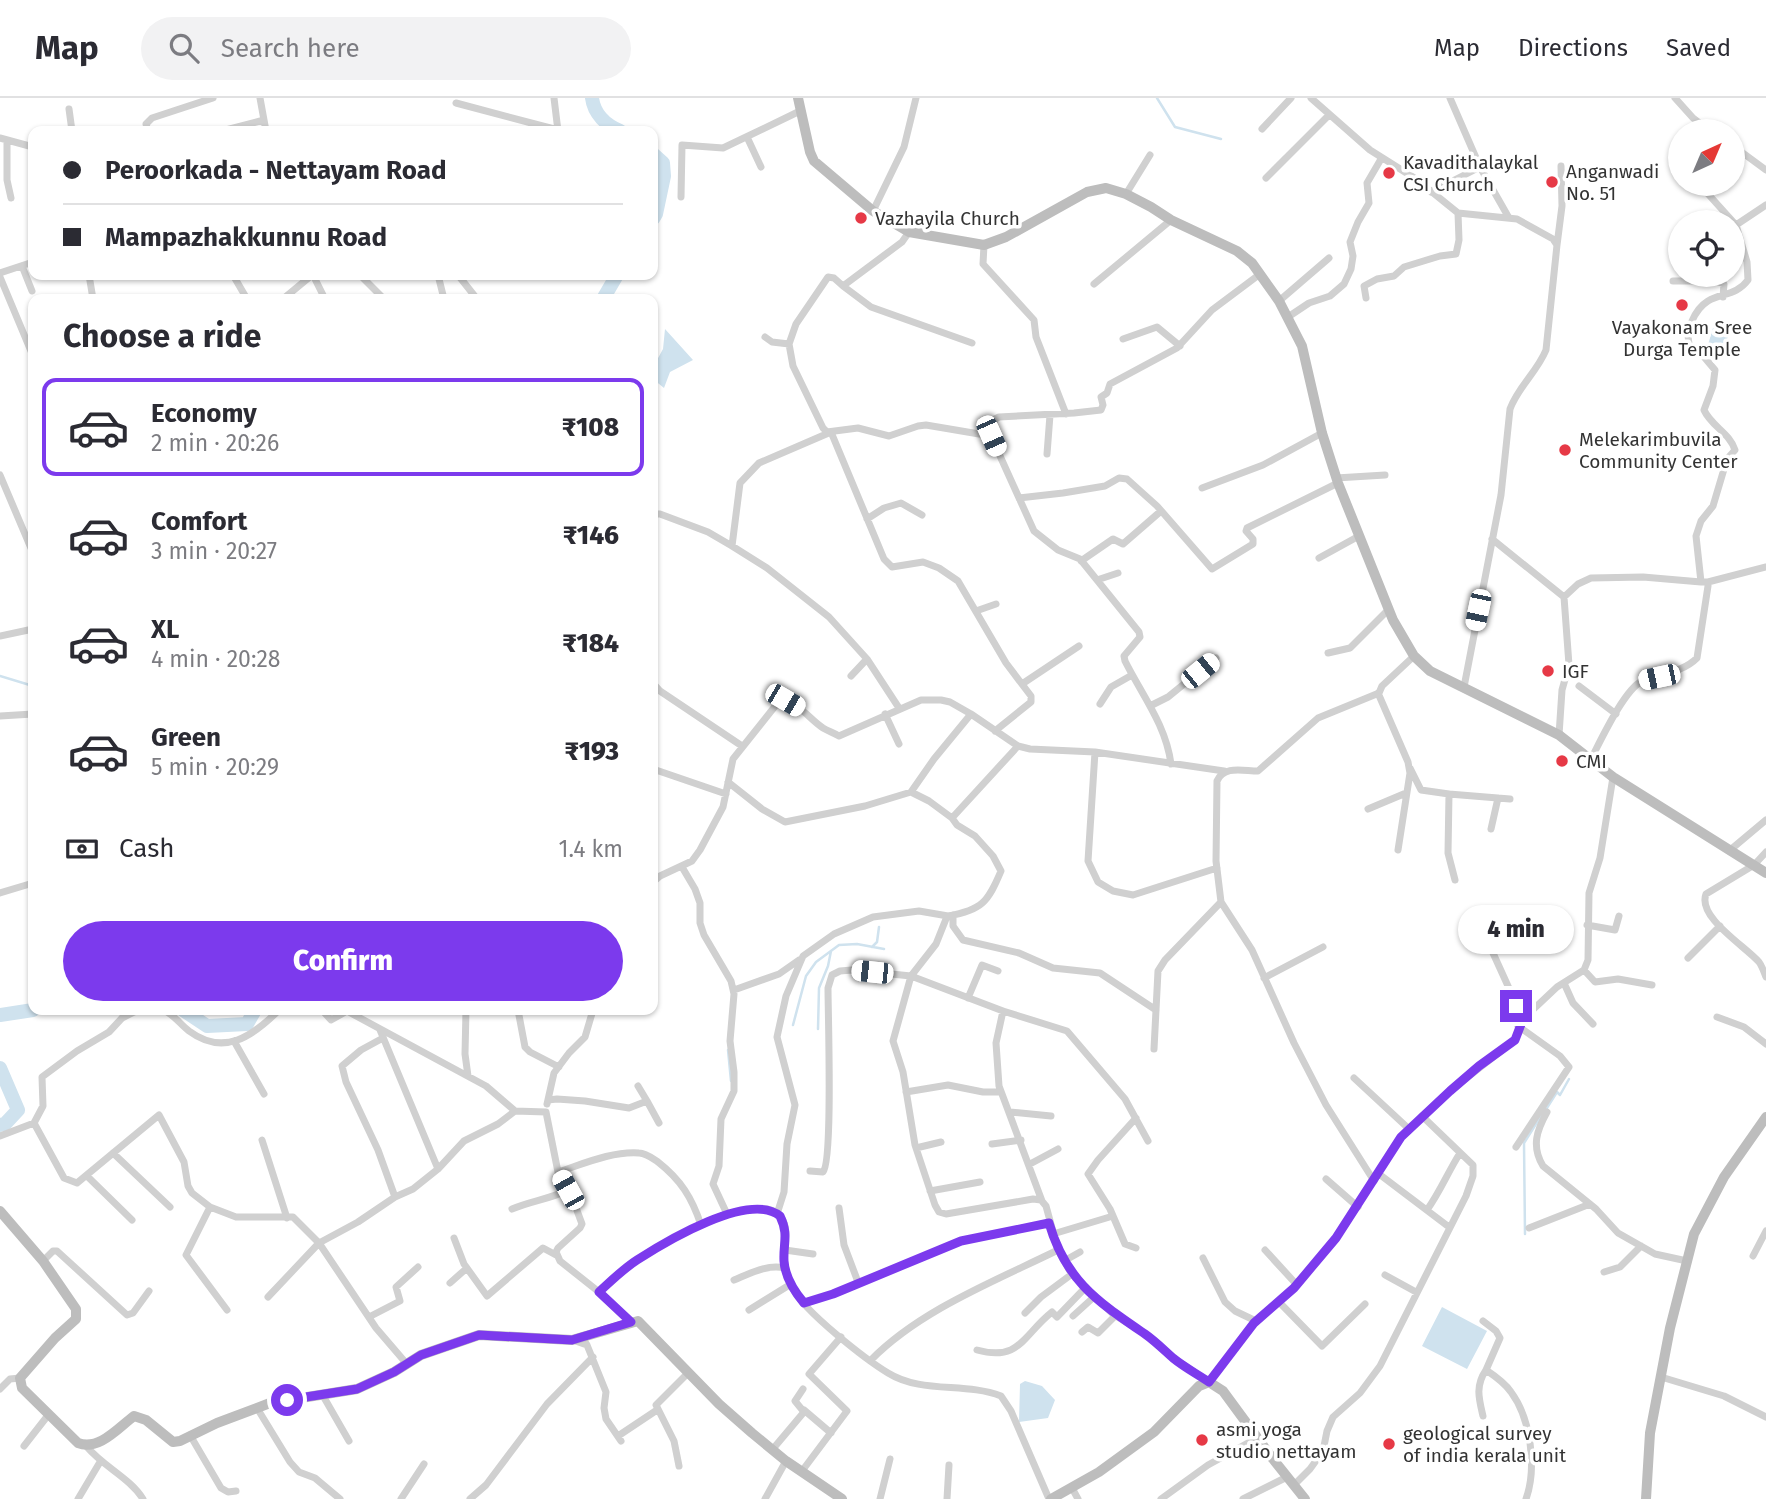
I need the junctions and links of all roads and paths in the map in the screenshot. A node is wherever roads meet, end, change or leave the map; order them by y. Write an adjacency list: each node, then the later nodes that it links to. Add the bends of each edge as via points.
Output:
1 (213, 98): 17 (street, via 152,118)
2 (260, 98): 15 (street)
3 (554, 98): 21 (street)
4 (798, 98): 12 (street)
5 (916, 98): 41 (street, via 904,147)
6 (1291, 98): 22 (street)
7 (1311, 98): 13 (street)
8 (1450, 98): 31 (street)
9 (1675, 98): 14 (street)
10 (456, 103): 20 (street)
11 (69, 109): 16 (street)
12 (800, 111): 23 (street); 41 (street, via 814,161)
13 (1329, 115): 28 (street); 33 (street)
14 (1696, 119)
15 (264, 120): 18 (street); 19 (street)
16 (71, 126)
17 (147, 126)
18 (241, 126)
19 (265, 126)
20 (540, 126)
21 (557, 126)
22 (1262, 129)
23 (747, 137): 30 (street); 37 (street, via 723,148 682,145)
24 (3, 139): 25 (street); 38 (street)
25 (28, 146)
26 (1150, 155): 35 (street)
27 (1745, 155): 32 (street)
28 (1381, 159): 34 (street); 71 (street, via 1367,183 1369,203 1350,242 1351,270 1344,284)
29 (1561, 166): 48 (street)
30 (761, 167)
31 (1480, 167): 34 (street); 44 (street)
32 (1766, 170)
33 (1266, 178)
34 (1432, 192): 42 (street)
35 (1126, 194): 46 (street); 49 (street, via 1106,188 1087,192)
36 (1710, 196): 40 (street)
37 (681, 197)
38 (11, 198)
39 (1766, 205): 45 (street)
40 (1722, 210)
41 (873, 211): 47 (street)
42 (1458, 213): 44 (street); 69 (street, via 1456,254 1377,279 1364,286)
43 (934, 214): 47 (street)
44 (1509, 218): 48 (street, via 1549,236)
45 (1745, 219)
46 (1171, 220): 54 (street, via 1237,251); 59 (street)
47 (911, 232): 49 (street); 61 (street)
48 (1557, 245): 94 (street, via 1546,350 1510,409)
49 (984, 246): 78 (street, via 983,264 1034,320 1036,337)
50 (1329, 258): 70 (street)
51 (1745, 260): 60 (street, via 1749,276)
52 (28, 264): 53 (street)
53 (22, 266): 55 (street); 64 (street)
54 (1260, 274): 70 (street); 77 (street, via 1212,310)
55 (0, 275): 75 (street)
56 (306, 280): 65 (street)
57 (365, 280): 66 (street)
58 (462, 280): 67 (street)
59 (1094, 284)
60 (1745, 284)
61 (843, 286): 74 (street, via 871,307); 76 (street, via 828,277 796,324)
62 (1724, 287): 68 (street)
63 (1742, 287): 68 (street)
64 (32, 291)
65 (289, 294)
66 (379, 294)
67 (473, 294)
68 (1723, 296): 102 (street, via 1704,304 1687,337 1690,346 1716,370 1704,410 1735,450 1727,459 1713,506 1696,536)
69 (1366, 298)
70 (1279, 301): 71 (street)
71 (1288, 317): 81 (street, via 1302,346)
72 (765, 337): 76 (street)
73 (1123, 339): 77 (street, via 1157,327)
74 (972, 342)
75 (28, 344)
76 (789, 344): 80 (street, via 793,366 810,402 824,429)
77 (1180, 345): 78 (street, via 1110,384 1101,397 1101,410)
78 (1066, 414): 79 (street)
79 (1050, 415): 82 (street, via 999,417); 83 (street)
80 (831, 432): 82 (street, via 853,428 889,436 926,425); 92 (street); 96 (street, via 759,463 740,483)
81 (1322, 433): 86 (street); 87 (street, via 1263,465)
82 (991, 436): 88 (street)
83 (1047, 454)
84 (0, 475): 95 (street)
85 (1385, 475): 86 (street)
86 (1337, 481): 89 (street, via 1247,528 1253,544 1212,569); 93 (street)
87 (1202, 488)
88 (1019, 498): 89 (street, via 1105,486 1122,478); 98 (street, via 1034,531)
89 (1161, 511): 98 (street, via 1123,544 1113,539)
90 (658, 514): 96 (street)
91 (922, 515): 92 (street, via 901,503)
92 (867, 519): 106 (street, via 892,567 923,562 939,568 958,581)
93 (1359, 536): 97 (street); 105 (street)
94 (1492, 539): 103 (street); 117 (street)
95 (28, 542)
96 (732, 546): 113 (street, via 829,617)
97 (1319, 558)
98 (1081, 561): 101 (street)
99 (1766, 567): 102 (street)
100 (1118, 573): 101 (street)
101 (1097, 580): 114 (street, via 1139,632 1124,656)
102 (1704, 582): 103 (street, via 1591,578); 126 (street, via 1707,606 1698,658 1635,686)
103 (1564, 597): 130 (street, via 1569,665)
104 (996, 604): 106 (street)
105 (1389, 609): 110 (street, via 1350,648); 111 (street)
106 (976, 611): 116 (street)
107 (28, 630): 108 (street)
108 (0, 636)
109 (1079, 646): 116 (street)
110 (1328, 653)
111 (1414, 656): 117 (street, via 1430,671); 120 (street)
112 (1216, 658): 122 (street)
113 (867, 659): 115 (street); 123 (street)
114 (1132, 675): 121 (street, via 1111,687); 122 (street)
115 (851, 676)
116 (1022, 684): 129 (street, via 1032,701)
117 (1464, 687): 130 (street)
118 (1579, 687): 126 (street)
119 (658, 689): 132 (street)
120 (1378, 693): 137 (street); 139 (street, via 1318,718 1258,771)
121 (1100, 704)
122 (1150, 706): 136 (street, via 1166,737)
123 (899, 708): 125 (street); 127 (street, via 921,700 941,700)
124 (28, 714): 128 (street)
125 (885, 714): 131 (street); 132 (street, via 839,736 780,700)
126 (1616, 714): 135 (street)
127 (971, 715): 129 (street); 142 (street)
128 (0, 716)
129 (995, 731): 133 (street)
130 (1559, 735): 135 (street)
131 (899, 744)
132 (742, 746): 141 (street)
133 (1018, 746): 134 (street); 149 (street)
134 (1095, 752): 136 (street); 157 (street, via 1088,861 1098,882 1133,895)
135 (1591, 759): 140 (street)
136 (1171, 764): 139 (street)
137 (1408, 764): 143 (street); 145 (street, via 1421,790)
138 (658, 771): 144 (street)
139 (1224, 771): 157 (street, via 1217,781)
140 (1613, 777): 153 (street); 167 (street, via 1600,858 1588,893)
141 (728, 782): 142 (street, via 785,822); 144 (street)
142 (911, 792): 149 (street)
143 (1406, 793): 148 (street); 152 (street)
144 (726, 794): 156 (street, via 700,850)
145 (1449, 794): 146 (street); 160 (street, via 1448,853)
146 (1498, 798): 147 (street); 151 (street)
147 (1510, 799)
148 (1368, 809)
149 (952, 818): 164 (street, via 985,846 1001,871 989,898 970,911)
150 (1766, 820): 153 (street)
151 (1491, 829)
152 (1398, 850)
153 (1728, 851): 155 (street)
154 (1766, 852): 155 (street)
155 (1754, 865): 158 (street); 168 (street, via 1706,894 1705,908)
156 (682, 867): 159 (street); 179 (street, via 700,903 704,935)
157 (1217, 868): 163 (street)
158 (1766, 873)
159 (658, 878)
160 (1455, 880)
161 (28, 885): 162 (street)
162 (0, 894)
163 (1221, 902): 176 (street); 181 (street, via 1161,964)
164 (951, 916): 170 (street, via 919,911 873,917 834,934); 174 (street); 181 (street, via 963,940 1019,953 1053,968 1100,973)
165 (1619, 916): 167 (street, via 1615,930)
166 (1478, 920): 191 (street)
167 (1587, 925): 172 (street)
168 (1720, 926): 171 (street); 175 (street, via 1761,964)
169 (1323, 947): 176 (street)
170 (803, 956): 179 (street, via 779,974); 250 (street, via 786,996 777,1037 795,1105)
171 (1688, 958)
172 (1584, 970): 177 (street); 178 (street, via 1595,982 1618,979)
173 (998, 971): 180 (street, via 982,965)
174 (911, 976): 180 (street); 202 (street, via 893,1041); 231 (street, via 852,970 832,975 828,988 827,1167 823,1172)
175 (1766, 977)
176 (1264, 978): 236 (street, via 1326,1105)
177 (1564, 983): 191 (street); 192 (street, via 1573,1003)
178 (1652, 985)
179 (734, 990): 251 (street, via 730,1041 734,1091 721,1119 719,1166 713,1184)
180 (968, 998): 182 (street)
181 (1156, 1010): 197 (street)
182 (1003, 1011): 203 (street, via 996,1043); 213 (street, via 1067,1031)
183 (127, 1015): 215 (street, via 42,1077 43,1107)
184 (173, 1015): 195 (street, via 208,1042)
185 (274, 1015): 195 (street, via 259,1030)
186 (354, 1015): 193 (street)
187 (466, 1015): 199 (street)
188 (519, 1015): 198 (street, via 525,1047)
189 (592, 1015): 198 (street, via 585,1037)
190 (1717, 1017): 196 (street, via 1744,1027)
191 (1520, 1023): 212 (street, via 1515,1040); 224 (street, via 1569,1067)
192 (1593, 1024)
193 (380, 1030): 194 (street); 199 (street)
194 (383, 1038): 230 (street); 240 (street, via 342,1066)
195 (234, 1041): 204 (street)
196 (1766, 1044)
197 (1154, 1049)
198 (559, 1067): 205 (street)
199 (468, 1076): 207 (street)
200 (1354, 1078): 217 (street)
201 (638, 1086): 206 (street)
202 (906, 1092): 203 (street, via 948,1085); 225 (street)
203 (1001, 1092): 209 (street)
204 (264, 1094)
205 (548, 1100): 206 (street, via 629,1108); 208 (street)
206 (647, 1101): 216 (street)
207 (515, 1111): 208 (street); 230 (street, via 464,1141)
208 (547, 1112): 232 (street)
209 (1010, 1112): 211 (street); 220 (street)
210 (1547, 1112): 242 (street, via 1536,1133 1539,1159)
211 (1051, 1116)
212 (1422, 1116): 217 (street); 228 (street)
213 (1136, 1118): 221 (street); 252 (street, via 1088,1174)
214 (1766, 1118): 275 (street, via 1724,1177 1694,1234)
215 (34, 1123): 218 (street); 234 (street, via 64,1178 77,1183)
216 (659, 1123)
217 (1409, 1129): 233 (street)
218 (0, 1136)
219 (262, 1140): 253 (street)
220 (1021, 1140): 223 (street); 229 (street)
221 (1149, 1141)
222 (941, 1142): 225 (street)
223 (992, 1144)
224 (1516, 1147)
225 (916, 1148): 239 (street)
226 (1058, 1149): 229 (street)
227 (113, 1153): 234 (street); 243 (street); 244 (street, via 159,1115 184,1162 188,1186)
228 (1461, 1153): 248 (street); 257 (street, via 1474,1167 1473,1176)
229 (1030, 1164): 241 (street)
230 (438, 1169): 240 (street, via 413,1189)
231 (810, 1171)
232 (558, 1172): 238 (street); 256 (street, via 623,1153 642,1153 680,1181)
233 (1379, 1174): 236 (street); 248 (street)
234 (87, 1176): 254 (street)
235 (1326, 1179): 245 (street)
236 (1374, 1181): 245 (street)
237 (980, 1182): 239 (street)
238 (568, 1190): 247 (street); 270 (street, via 582,1224 558,1248)
239 (930, 1191): 241 (street, via 942,1214)
240 (395, 1196): 262 (street)
241 (1042, 1201): 255 (street)
242 (1590, 1204): 258 (street); 263 (street, via 1618,1233)
243 (170, 1207)
244 (210, 1207): 253 (street, via 236,1217); 296 (street, via 186,1255)
245 (1358, 1207): 286 (street)
246 (839, 1208): 283 (street, via 844,1245)
247 (512, 1209)
248 (1427, 1210): 257 (street)
249 (0, 1211): 273 (street)
250 (777, 1213): 251 (street, via 747,1209); 265 (street, via 787,1235)
251 (727, 1214): 256 (street)
252 (1113, 1216): 260 (street); 264 (street, via 1125,1244)
253 (287, 1217): 262 (street, via 293,1217)
254 (132, 1220)
255 (1049, 1223): 260 (street); 283 (street, via 961,1241)
256 (701, 1225): 289 (street, via 635,1261)
257 (1449, 1227): 290 (street)
258 (1530, 1227)
259 (1766, 1231): 271 (street)
260 (1053, 1234): 267 (street)
261 (454, 1238): 277 (street)
262 (319, 1243): 292 (street); 301 (street)
263 (1641, 1246): 275 (street); 279 (street, via 1620,1267)
264 (1136, 1248)
265 (785, 1250): 269 (street); 278 (street)
266 (1265, 1250): 286 (street)
267 (1058, 1251): 274 (street); 310 (street, via 910,1327)
268 (1080, 1252): 274 (street)
269 (813, 1254)
270 (557, 1256): 277 (street, via 543,1248 487,1296); 289 (street)
271 (1753, 1256)
272 (1203, 1258): 302 (street, via 1225,1301)
273 (43, 1261): 288 (street, via 55,1250 127,1315); 315 (street, via 76,1309 76,1319)
274 (1064, 1261): 280 (street)
275 (1687, 1261): 314 (street)
276 (418, 1266): 301 (street, via 396,1287 400,1301)
277 (467, 1268): 284 (street)
278 (785, 1268): 282 (street, via 764,1268); 285 (street)
279 (1604, 1272)
280 (1072, 1274): 287 (street); 298 (street)
281 (1385, 1275): 290 (street)
282 (734, 1280)
283 (858, 1282): 294 (street)
284 (450, 1283)
285 (791, 1284): 294 (street); 297 (street)
286 (1297, 1285): 293 (street)
287 (1086, 1287): 291 (street); 308 (street, via 1057,1317 1052,1312 1015,1348 1003,1354)
288 (149, 1291)
289 (599, 1292): 304 (street)
290 (1416, 1292): 340 (street, via 1380,1366 1360,1393 1333,1417 1323,1451 1305,1475)
291 (1095, 1296): 299 (street); 300 (street)
292 (268, 1297)
293 (1279, 1302): 295 (street, via 1322,1346); 302 (street)
294 (804, 1303): 306 (street)
295 (1365, 1304)
296 (227, 1310)
297 (749, 1310)
298 (1025, 1313)
299 (1116, 1315): 305 (street, via 1098,1333 1088,1327); 316 (street)
300 (1073, 1316)
301 (369, 1317): 311 (street)
302 (1256, 1321): 316 (street)
303 (1483, 1321): 312 (street, via 1500,1338)
304 (631, 1322): 307 (street); 313 (street, via 642,1322)
305 (1082, 1332)
306 (841, 1336): 310 (street); 326 (street, via 809,1374 847,1411)
307 (572, 1340): 309 (street, via 585,1342); 311 (street, via 479,1335)
308 (977, 1350)
309 (593, 1357): 321 (street, via 606,1392 606,1419 620,1438); 347 (street, via 547,1404 486,1485)
310 (871, 1360): 352 (street, via 906,1382 1002,1396)
311 (406, 1363): 319 (street, via 357,1389)
312 (1486, 1370): 324 (street, via 1478,1392); 357 (street, via 1511,1391 1522,1416 1532,1458)
313 (690, 1372): 321 (street, via 656,1405); 332 (street)
314 (1661, 1377): 325 (street, via 1724,1396); 358 (street, via 1650,1433)
315 (20, 1378): 317 (street, via 10,1378); 323 (street, via 22,1388)
316 (1209, 1382): 328 (street, via 1223,1391); 341 (street, via 1199,1386 1154,1432)
317 (0, 1389)
318 (803, 1389): 322 (street, via 795,1401)
319 (322, 1394): 320 (street); 329 (street)
320 (257, 1408): 327 (street); 345 (street, via 299,1472 315,1478)
321 (657, 1410): 338 (street, via 674,1441)
322 (804, 1410): 326 (street); 332 (street)
323 (49, 1414): 330 (street); 331 (street)
324 (1483, 1416)
325 (1766, 1417)
326 (831, 1433): 339 (street)
327 (190, 1435): 331 (street, via 173,1441 134,1416); 342 (street, via 221,1488)
328 (1257, 1438): 340 (street); 354 (street)
329 (349, 1441)
330 (24, 1446)
331 (88, 1447): 335 (street)
332 (772, 1450): 334 (street)
333 (890, 1459): 350 (street)
334 (786, 1461): 339 (street); 348 (street)
335 (100, 1462): 343 (street); 344 (street, via 135,1487)
336 (424, 1464): 346 (street)
337 (949, 1465): 351 (street)
338 (679, 1466)
339 (802, 1471): 349 (street)
340 (1290, 1481): 355 (street); 356 (street)
341 (1072, 1488): 352 (street); 353 (street)
342 (236, 1491)
343 (78, 1499)
344 (142, 1499)
345 (340, 1499)
346 (401, 1499)
347 (470, 1499)
348 (765, 1499)
349 (842, 1499)
350 (880, 1499)
351 (947, 1499)
352 (1050, 1499)
353 (1078, 1499)
354 (1161, 1499)
355 (1243, 1499)
356 (1305, 1499)
357 (1526, 1499)
358 (1646, 1499)

